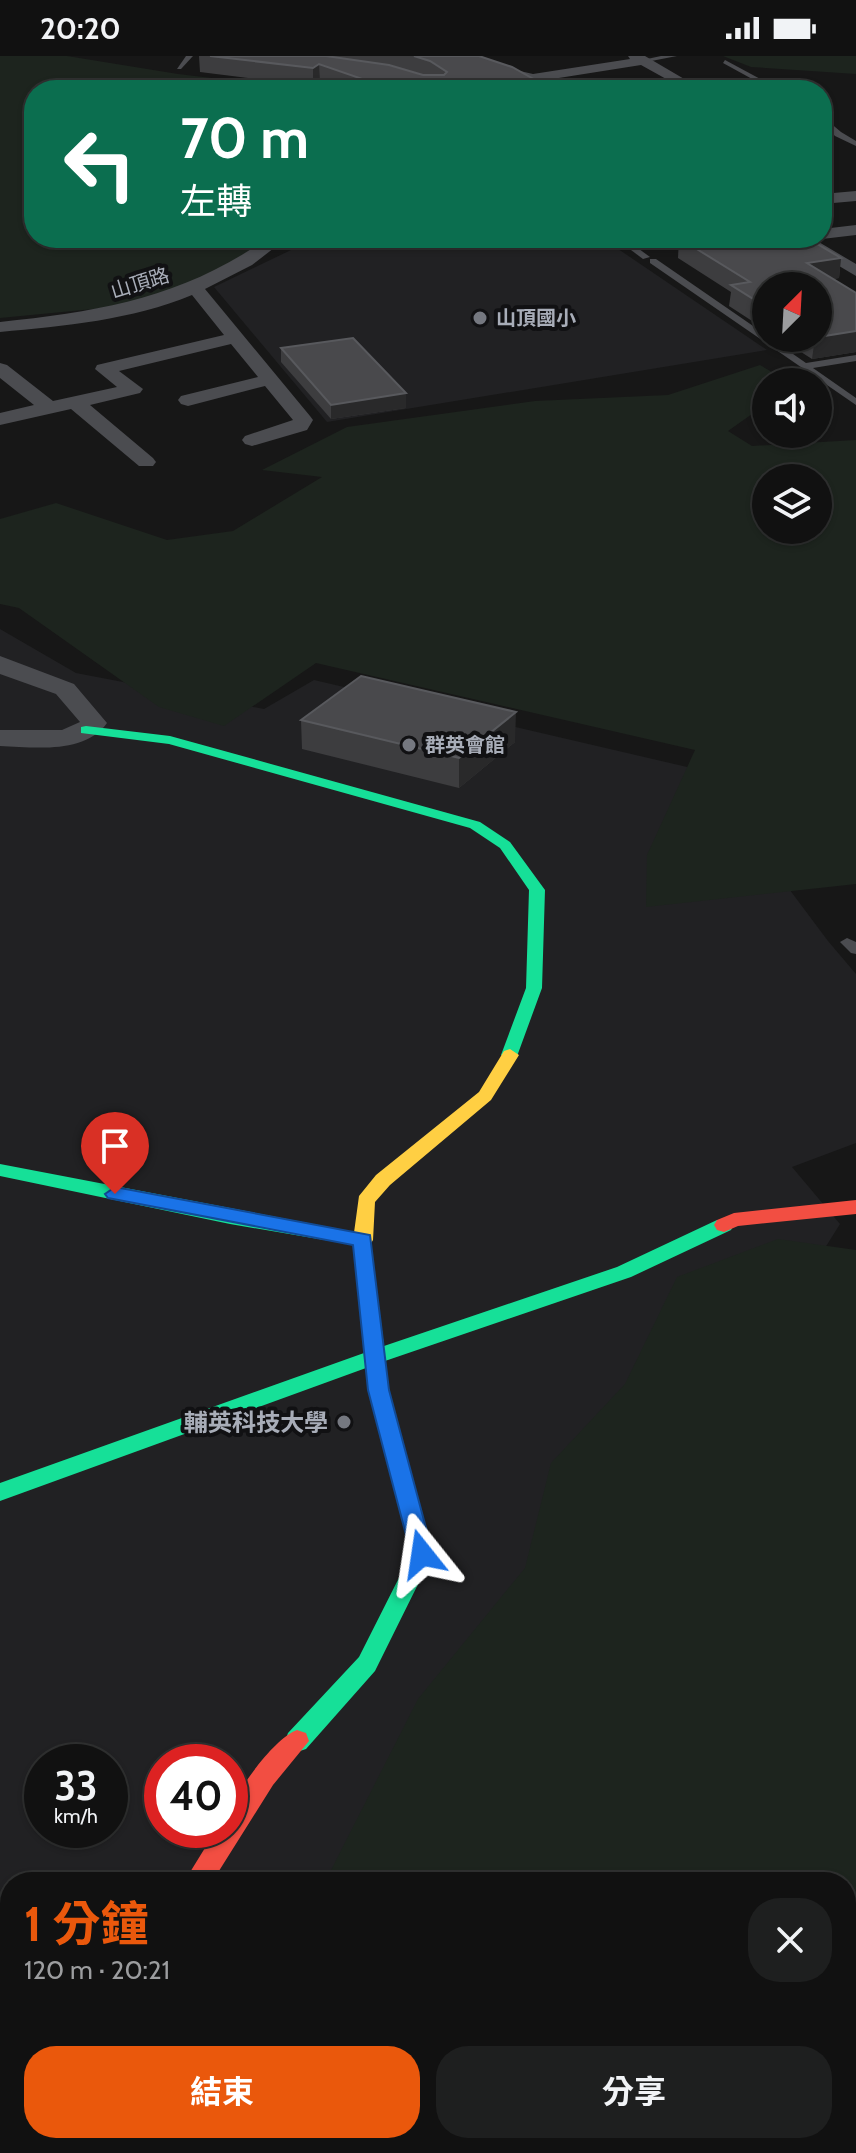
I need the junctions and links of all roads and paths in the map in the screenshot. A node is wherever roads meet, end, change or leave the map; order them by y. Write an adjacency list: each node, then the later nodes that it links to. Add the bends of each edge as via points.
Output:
1 (190, 56): 7 (lane)
2 (674, 56): 5 (lane)
3 (448, 57): 9 (street)
4 (564, 57): 8 (street)
5 (638, 59): 8 (street); 12 (street)
6 (725, 62): 13 (lane)
7 (179, 68)
8 (589, 69): 9 (street); 11 (street)
9 (533, 78): 10 (street)
10 (536, 80)
11 (609, 80)
12 (677, 80)
13 (758, 80)
14 (832, 128): 15 (lane)
15 (838, 134): 16 (lane); 17 (lane)
16 (832, 135)
17 (856, 144)
18 (856, 196): 19 (street)
19 (832, 198)
20 (856, 230): 21 (street)
21 (832, 233)
22 (266, 248): 26 (street, 山頂路)
23 (634, 248): 30 (lane)
24 (817, 248): 25 (street)
25 (856, 271)
26 (196, 289): 27 (street, 山頂路, via 102,317); 28 (street)
27 (0, 327)
28 (233, 338): 32 (street); 34 (street, via 104,369 133,389)
29 (856, 358): 30 (lane)
30 (804, 366): 35 (lane)
31 (0, 369): 36 (street)
32 (268, 380): 33 (street); 38 (street, via 303,424)
33 (188, 400)
34 (75, 402): 36 (street); 39 (street)
35 (856, 402)
36 (50, 408): 37 (street)
37 (0, 419)
38 (252, 440)
39 (146, 462)
40 (0, 663): 41 (street, via 65,689 94,723)
41 (86, 730): 42 (street, via 67,737); 45 (street, via 170,740 475,825 505,845 537,890 534,988 516,1046 485,1096 383,1180 366,1201)
42 (0, 738)
43 (0, 1170): 45 (street)
44 (856, 1207): 46 (street, via 734,1220 624,1272)
45 (363, 1240): 46 (street)
46 (375, 1357): 47 (street); 48 (street, via 378,1390 422,1554 367,1664 264,1777)
47 (0, 1492)
48 (203, 1872)

